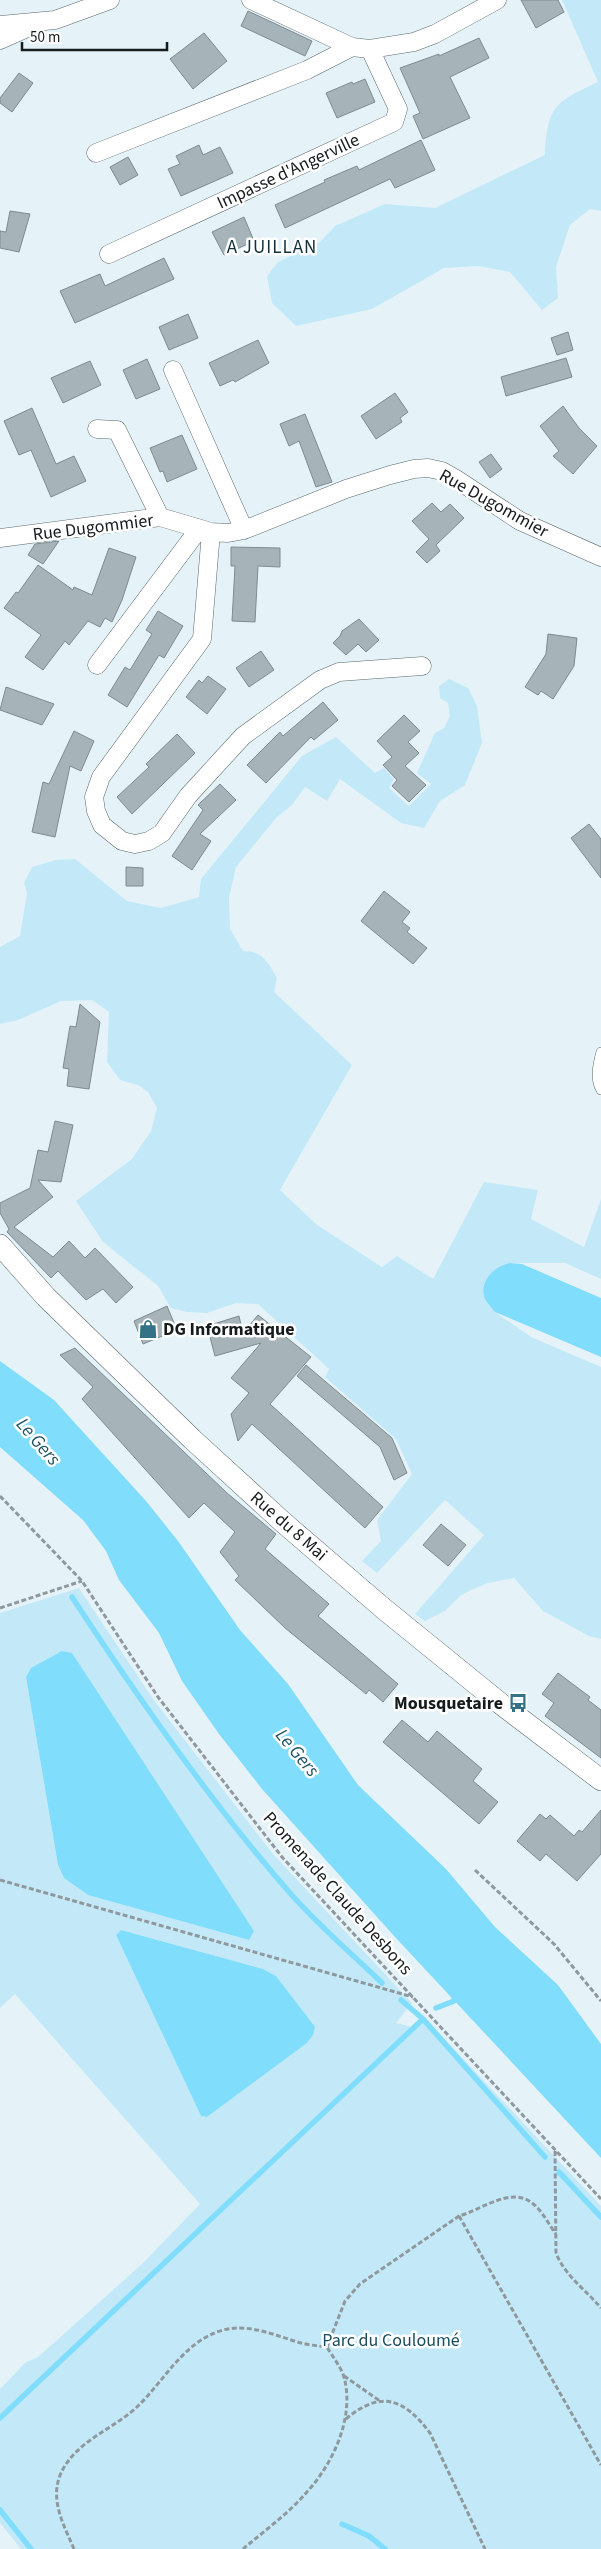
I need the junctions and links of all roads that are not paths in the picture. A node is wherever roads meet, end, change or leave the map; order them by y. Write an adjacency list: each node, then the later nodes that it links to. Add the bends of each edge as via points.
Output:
1 (110, 0): 4 (street)
2 (497, 0): 8 (street, via 435,34 414,42)
3 (255, 1): 7 (street)
4 (38, 23): 5 (street); 6 (street)
5 (0, 26)
6 (0, 40)
7 (352, 47): 8 (street); 9 (street, via 307,70)
8 (370, 49): 10 (street, Impasse d'Angerville, via 398,109 394,122)
9 (96, 153)
10 (109, 254)
11 (173, 370): 15 (street)
12 (97, 430): 13 (street, via 117,430)
13 (160, 518): 14 (street, Rue Dugommier); 16 (street, Rue Dugommier)
14 (205, 530): 15 (street, Rue Dugommier, via 228,533); 18 (street); 19 (street, via 202,639 101,777 94,797 96,811 102,826 111,835 135,844 149,841 162,833 188,796 243,736 320,680 339,672)
15 (244, 530): 17 (street, Rue Dugommier, via 346,489 398,473 428,468 442,471 520,520)
16 (0, 538)
17 (601, 557)
18 (97, 665)
19 (422, 666)
20 (601, 1052): 21 (lane, via 597,1068)
21 (601, 1090)
22 (0, 1245): 23 (street, Rue du 8 Mai, via 46,1297 285,1524 501,1704)
23 (601, 1780)

